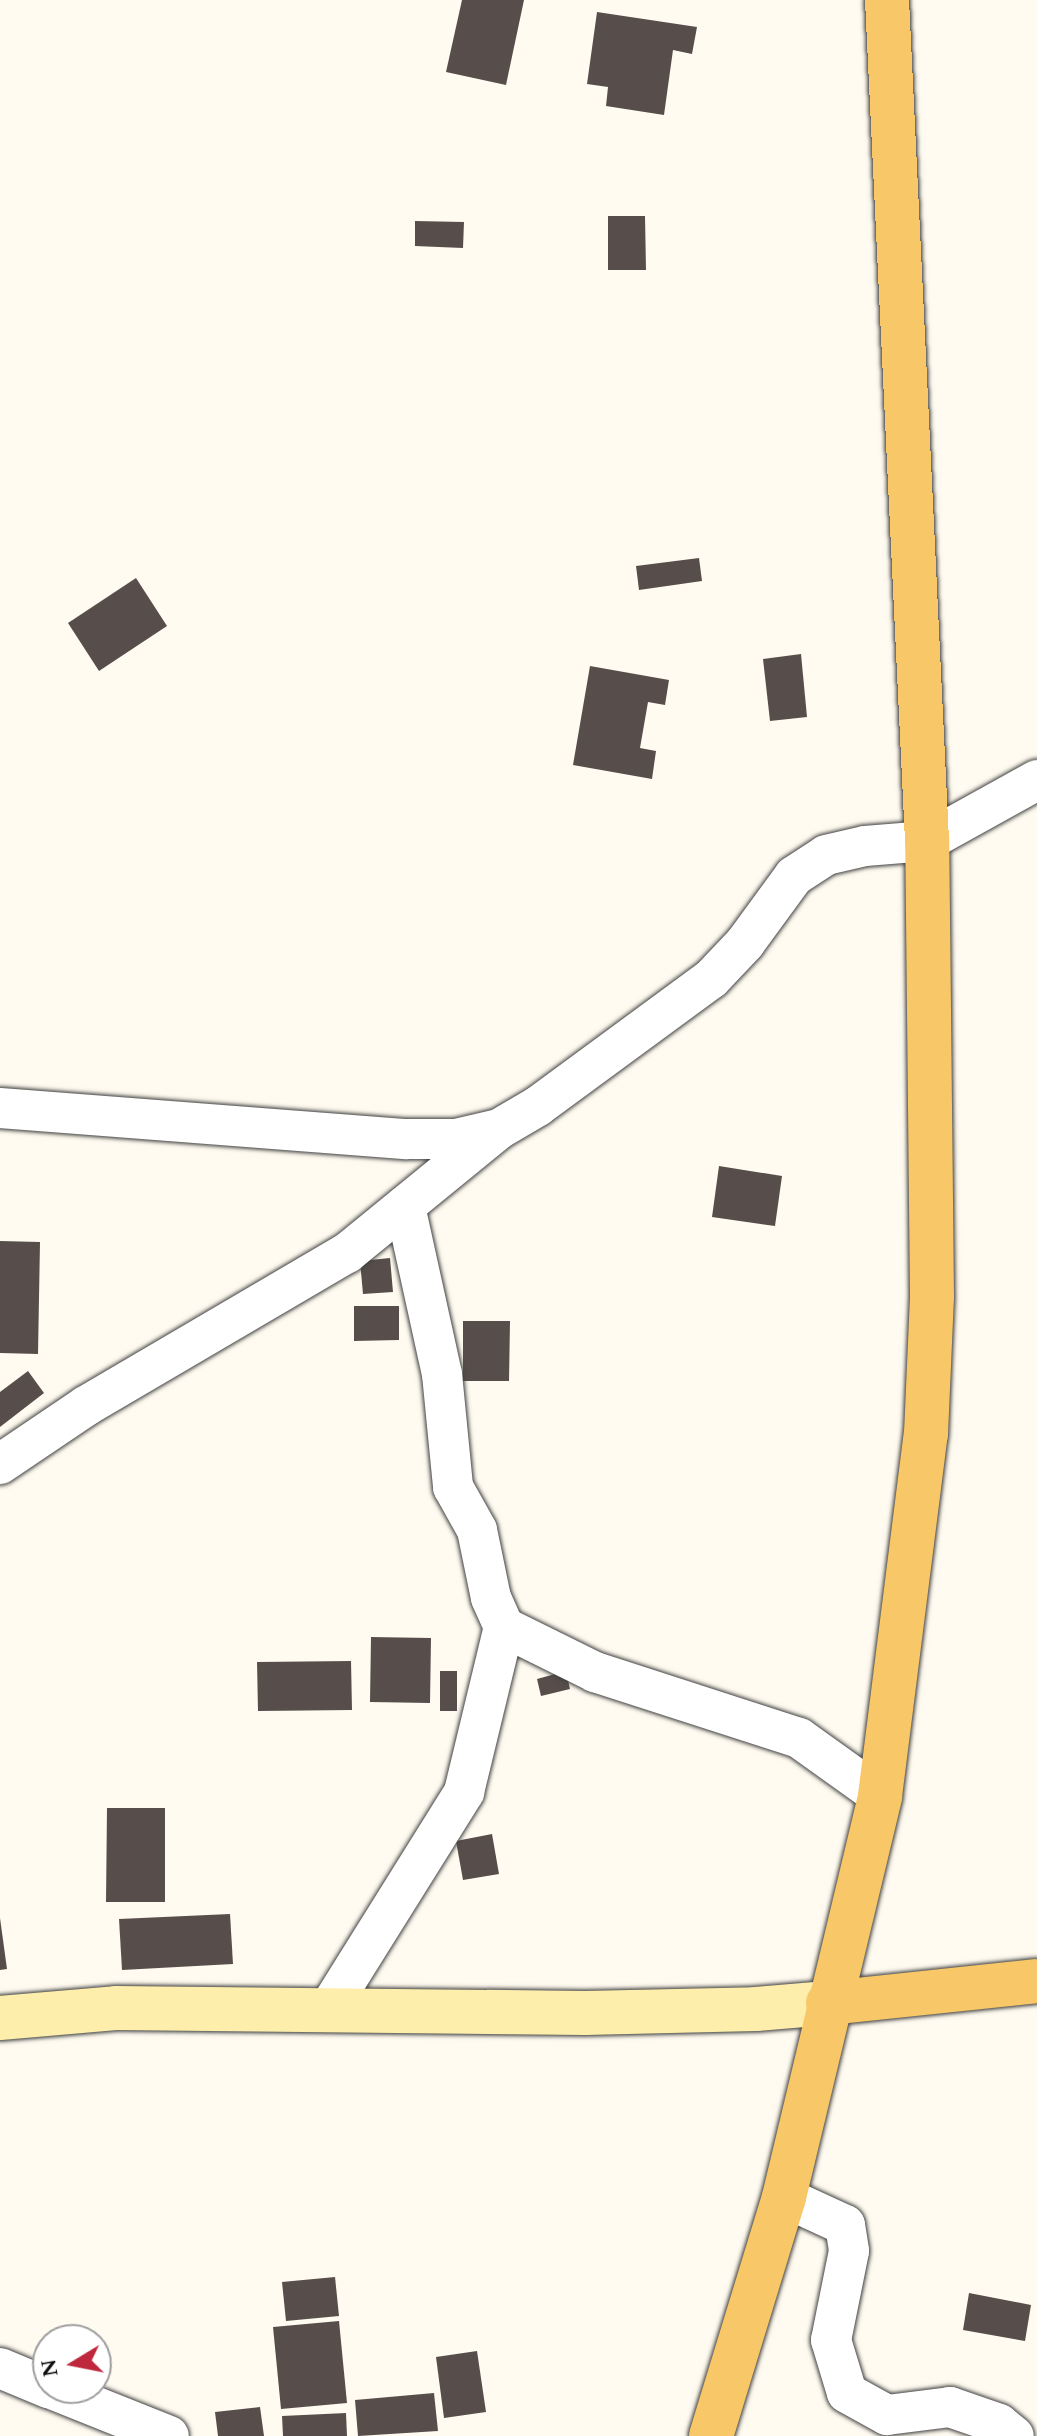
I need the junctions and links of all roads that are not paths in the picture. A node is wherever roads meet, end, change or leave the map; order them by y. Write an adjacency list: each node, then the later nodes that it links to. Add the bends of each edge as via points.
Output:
1 (887, 0): 3 (main road)
2 (1037, 780): 3 (street)
3 (927, 841): 5 (street, via 826,855 794,876 711,979); 9 (main road, via 932,1297 926,1434)
4 (0, 1108): 5 (street, via 407,1139 456,1139)
5 (499, 1129): 6 (street)
6 (405, 1206): 7 (street, via 347,1253 86,1406); 8 (street, via 442,1374 453,1487 477,1530 491,1598)
7 (0, 1464)
8 (504, 1627): 9 (street, via 595,1672 799,1738); 12 (street, via 464,1792)
9 (880, 1796): 11 (main road)
10 (1037, 1981): 11 (main road)
11 (828, 2003): 12 (main road, via 600,2013); 14 (main road)
12 (328, 2010): 13 (main road, via 116,2008)
13 (0, 2018)
14 (784, 2197): 19 (main road); 20 (street, via 845,2225 849,2251 831,2340 847,2393 887,2415 950,2407 999,2424)
15 (0, 2368): 16 (street)
16 (32, 2381)
17 (88, 2404): 18 (street)
18 (169, 2436)
19 (711, 2436)
20 (1014, 2436)

